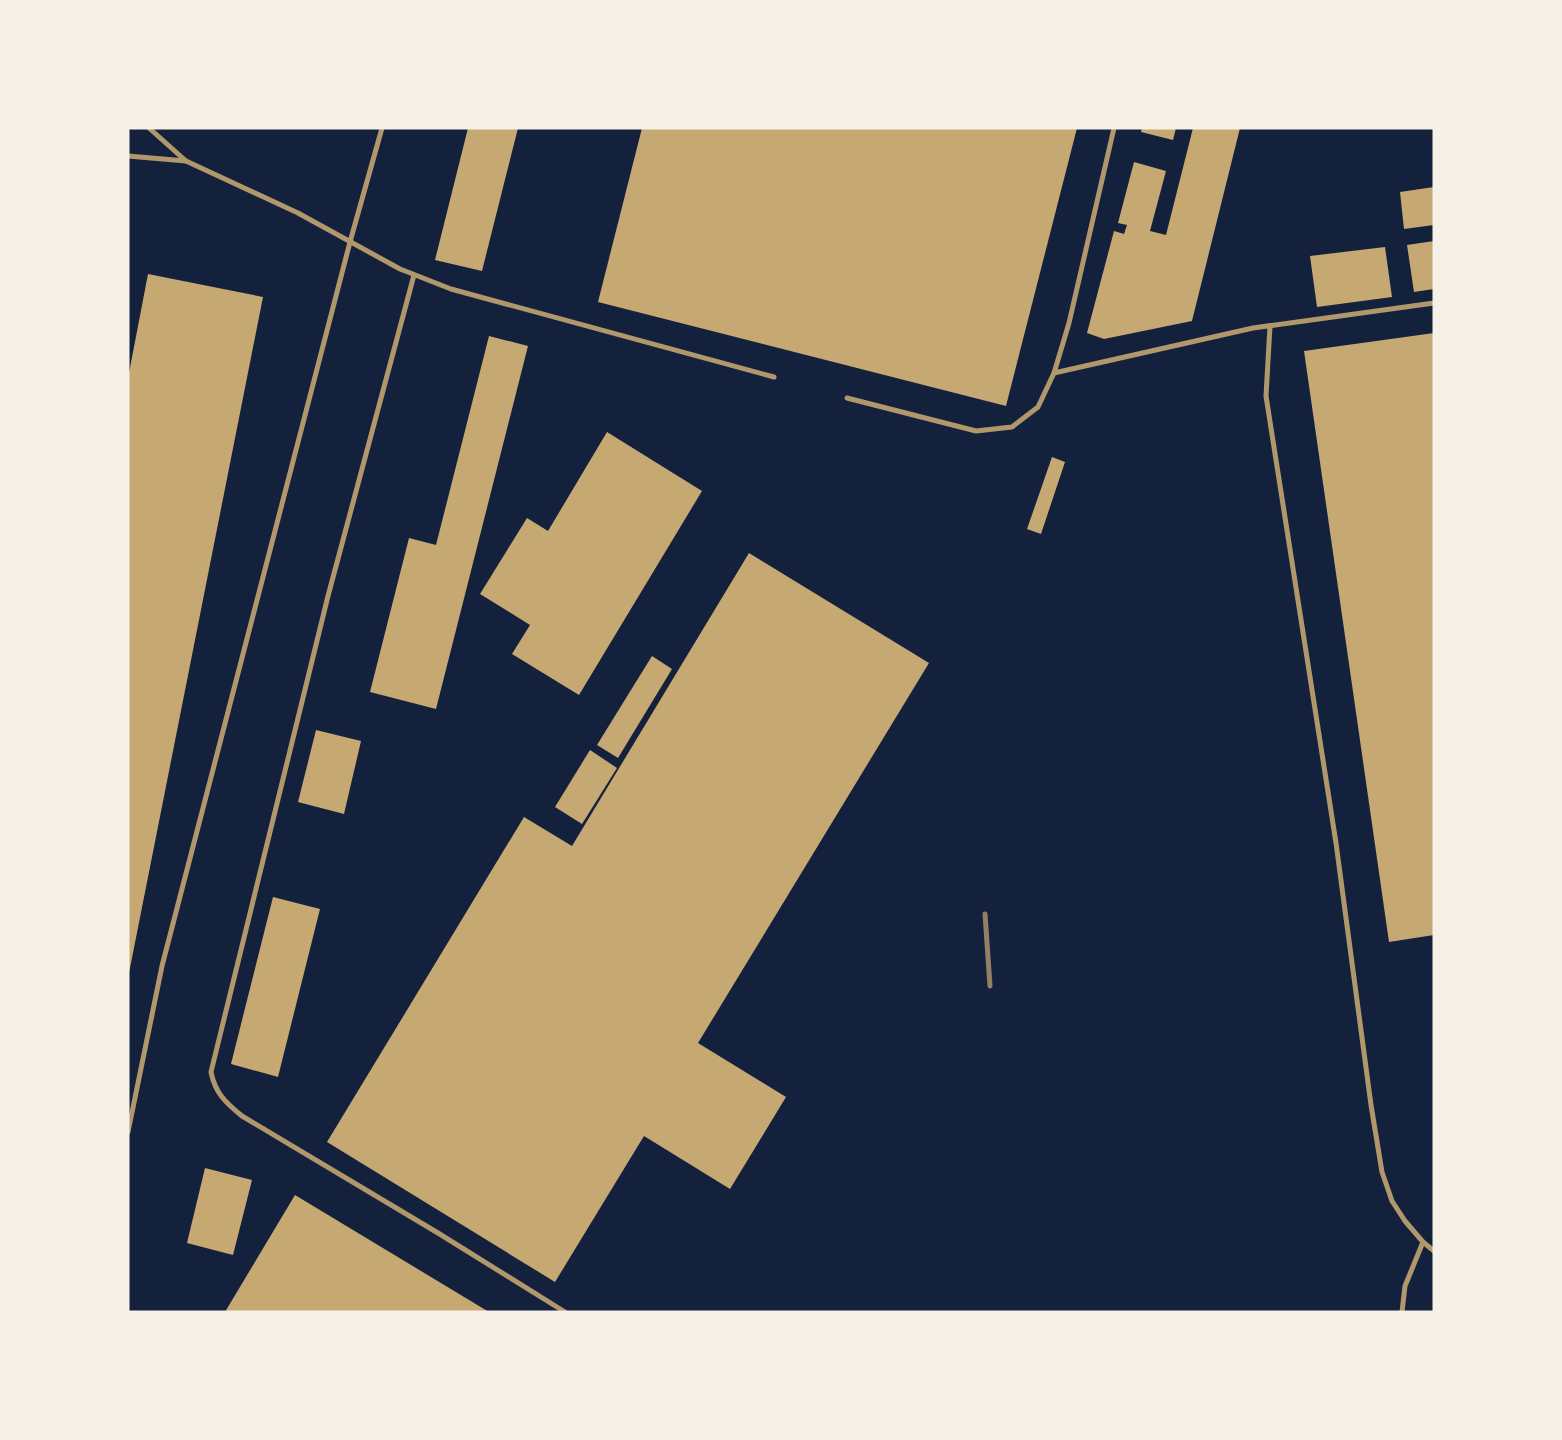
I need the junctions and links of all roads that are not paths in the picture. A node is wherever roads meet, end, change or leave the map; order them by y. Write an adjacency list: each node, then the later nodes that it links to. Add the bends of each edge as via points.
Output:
1 (149, 128): 5 (lane)
2 (382, 128): 6 (lane)
3 (1114, 128): 10 (lane)
4 (128, 156): 5 (lane)
5 (186, 161): 6 (lane)
6 (350, 242): 7 (lane); 13 (lane, via 162,966)
7 (414, 275): 11 (lane); 16 (lane, via 324,610 211,1072 223,1100 242,1116)
8 (1434, 303): 9 (lane)
9 (1270, 326): 10 (lane); 14 (lane, via 1266,396 1382,1172 1392,1201)
10 (1055, 373): 12 (lane, via 1038,407 1012,428 976,431)
11 (774, 377)
12 (847, 398)
13 (128, 1132)
14 (1423, 1242): 15 (lane); 17 (lane, via 1405,1286)
15 (1434, 1251)
16 (565, 1312)
17 (1402, 1312)

